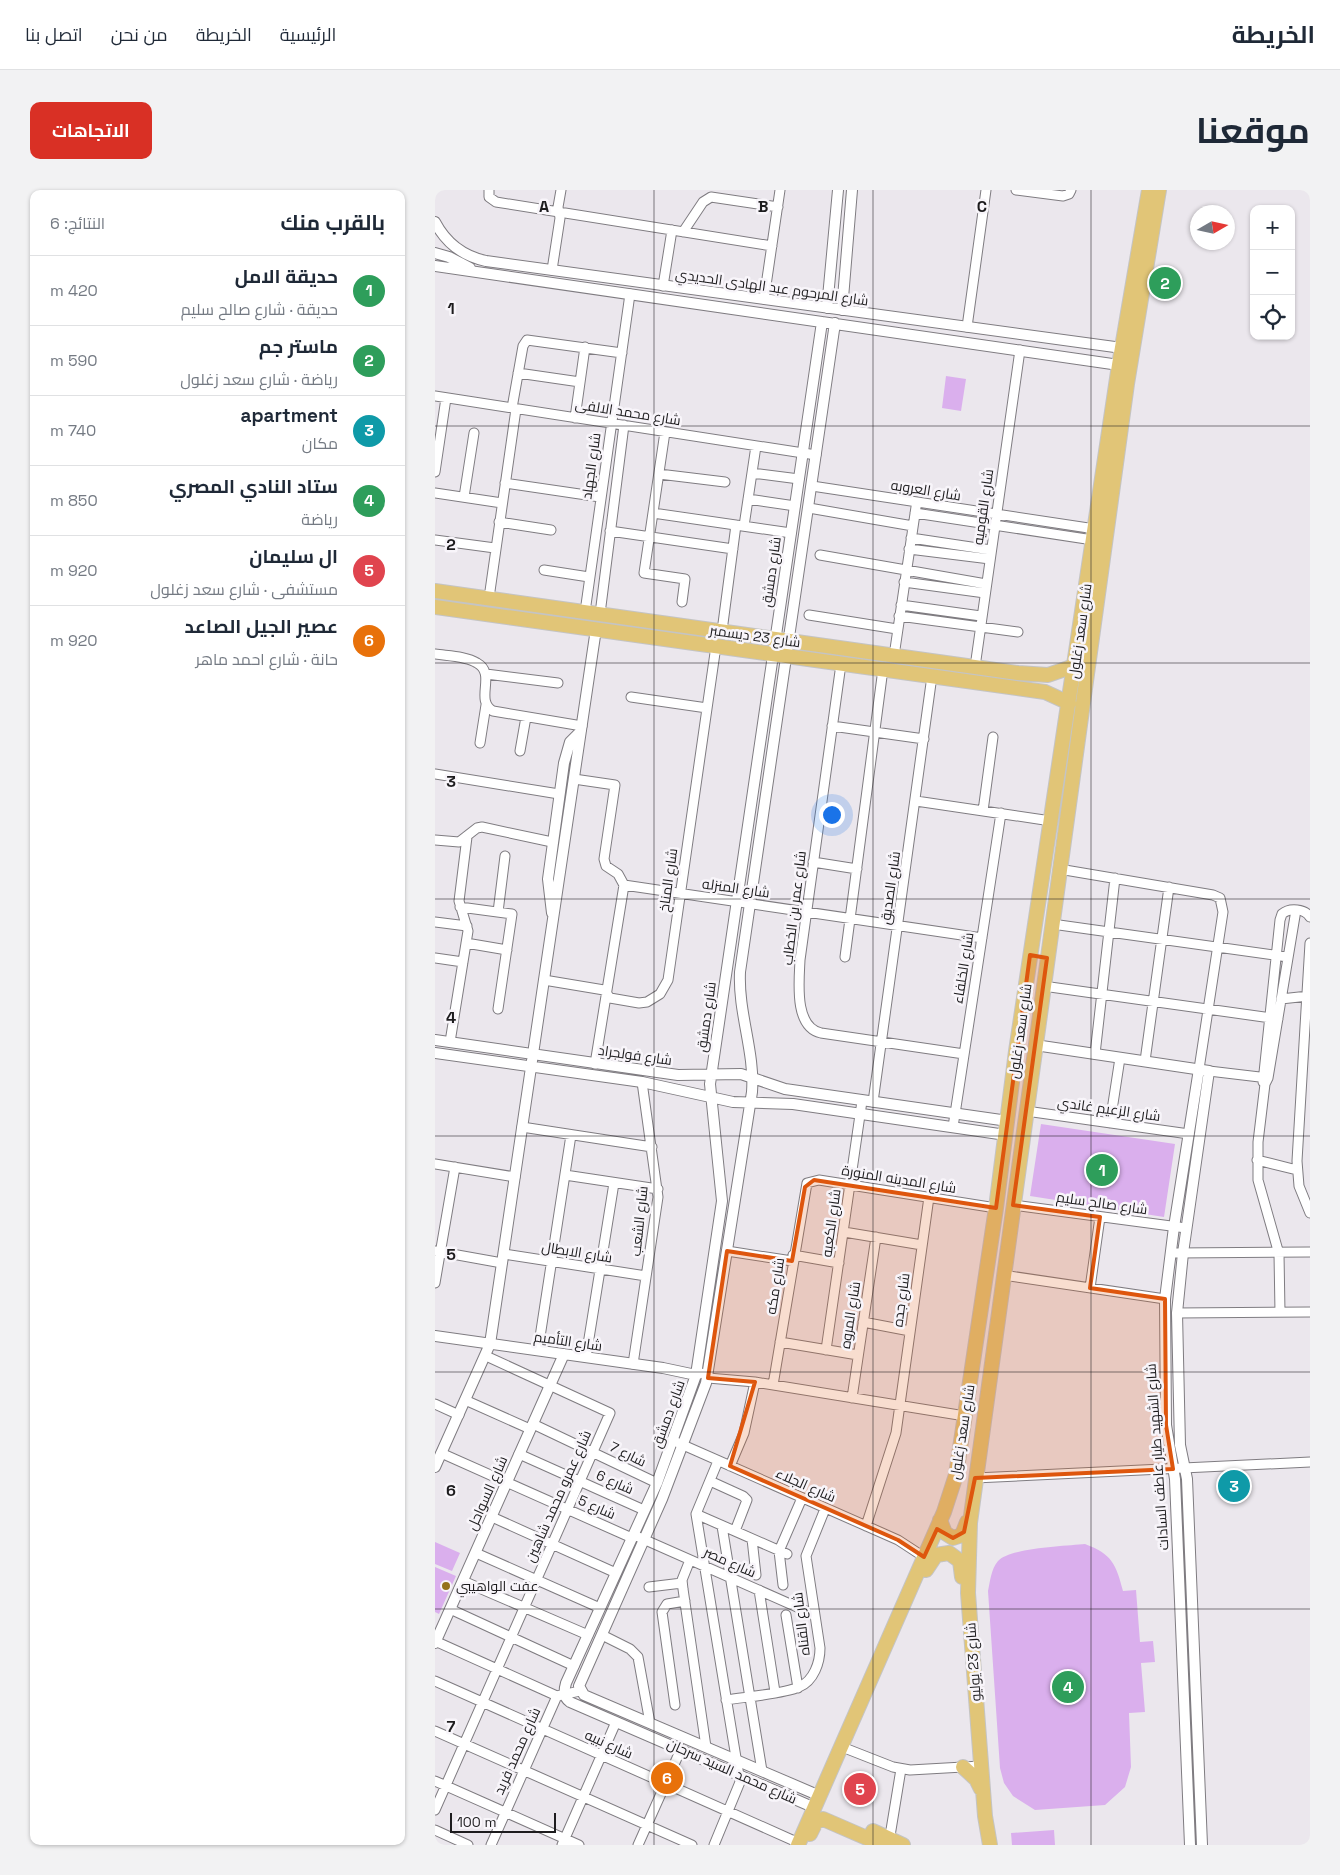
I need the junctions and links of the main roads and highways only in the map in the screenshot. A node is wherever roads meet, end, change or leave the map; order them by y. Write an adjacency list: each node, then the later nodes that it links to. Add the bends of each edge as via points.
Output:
1 (1149, 190): 3 (main road, شارع سعد زغلول, via 1138,224 1119,365)
2 (1159, 190): 3 (main road, شارع سعد زغلول)
3 (1109, 473): 8 (main road, شارع سعد زغلول, via 1094,535); 13 (main road, شارع سعد زغلول)
4 (435, 591): 5 (main road, شارع 23 ديسمبر)
5 (531, 605): 7 (main road); 9 (main road, شارع 23 ديسمبر)
6 (435, 606): 7 (main road, شارع 23 ديسمبر)
7 (529, 620): 10 (main road, شارع 23 ديسمبر)
8 (1074, 666): 9 (main road, شارع 23 ديسمبر, via 1057,673); 11 (main road, شارع سعد زغلول)
9 (1036, 675): 10 (main road)
10 (1035, 691): 11 (main road, شارع 23 ديسمبر, via 1055,695)
11 (1069, 703): 12 (main road, شارع سعد زغلول)
12 (1031, 955): 13 (main road); 16 (main road, شارع سعد زغلول, via 956,1475)
13 (1047, 958): 14 (main road, شارع سعد زغلول)
14 (975, 1478): 15 (main road, شارع 23 يوليو)
15 (971, 1509): 16 (main road, via 960,1537 947,1536); 18 (main road, شارع 23 يوليو)
16 (940, 1520): 17 (main road, شارع سعد زغلول)
17 (911, 1588): 18 (main road, via 919,1582 936,1555 949,1553 960,1561); 21 (main road, شارع سعد زغلول)
18 (968, 1596): 20 (main road, شارع 23 يوليو)
19 (963, 1767): 20 (main road, via 976,1779)
20 (983, 1795): 22 (main road, شارع 23 يوليو)
21 (817, 1802): 23 (main road, شارع محمد السيد سرحان); 24 (main road, شارع سعد زغلول)
22 (985, 1816): 26 (main road); 27 (main road, شارع 23 يوليو)
23 (887, 1843): 24 (main road, شارع محمد السيد سرحان, via 821,1819); 25 (main road, شارع محمد السيد سرحان)
24 (801, 1844)
25 (903, 1845)
26 (981, 1845)
27 (990, 1845)

